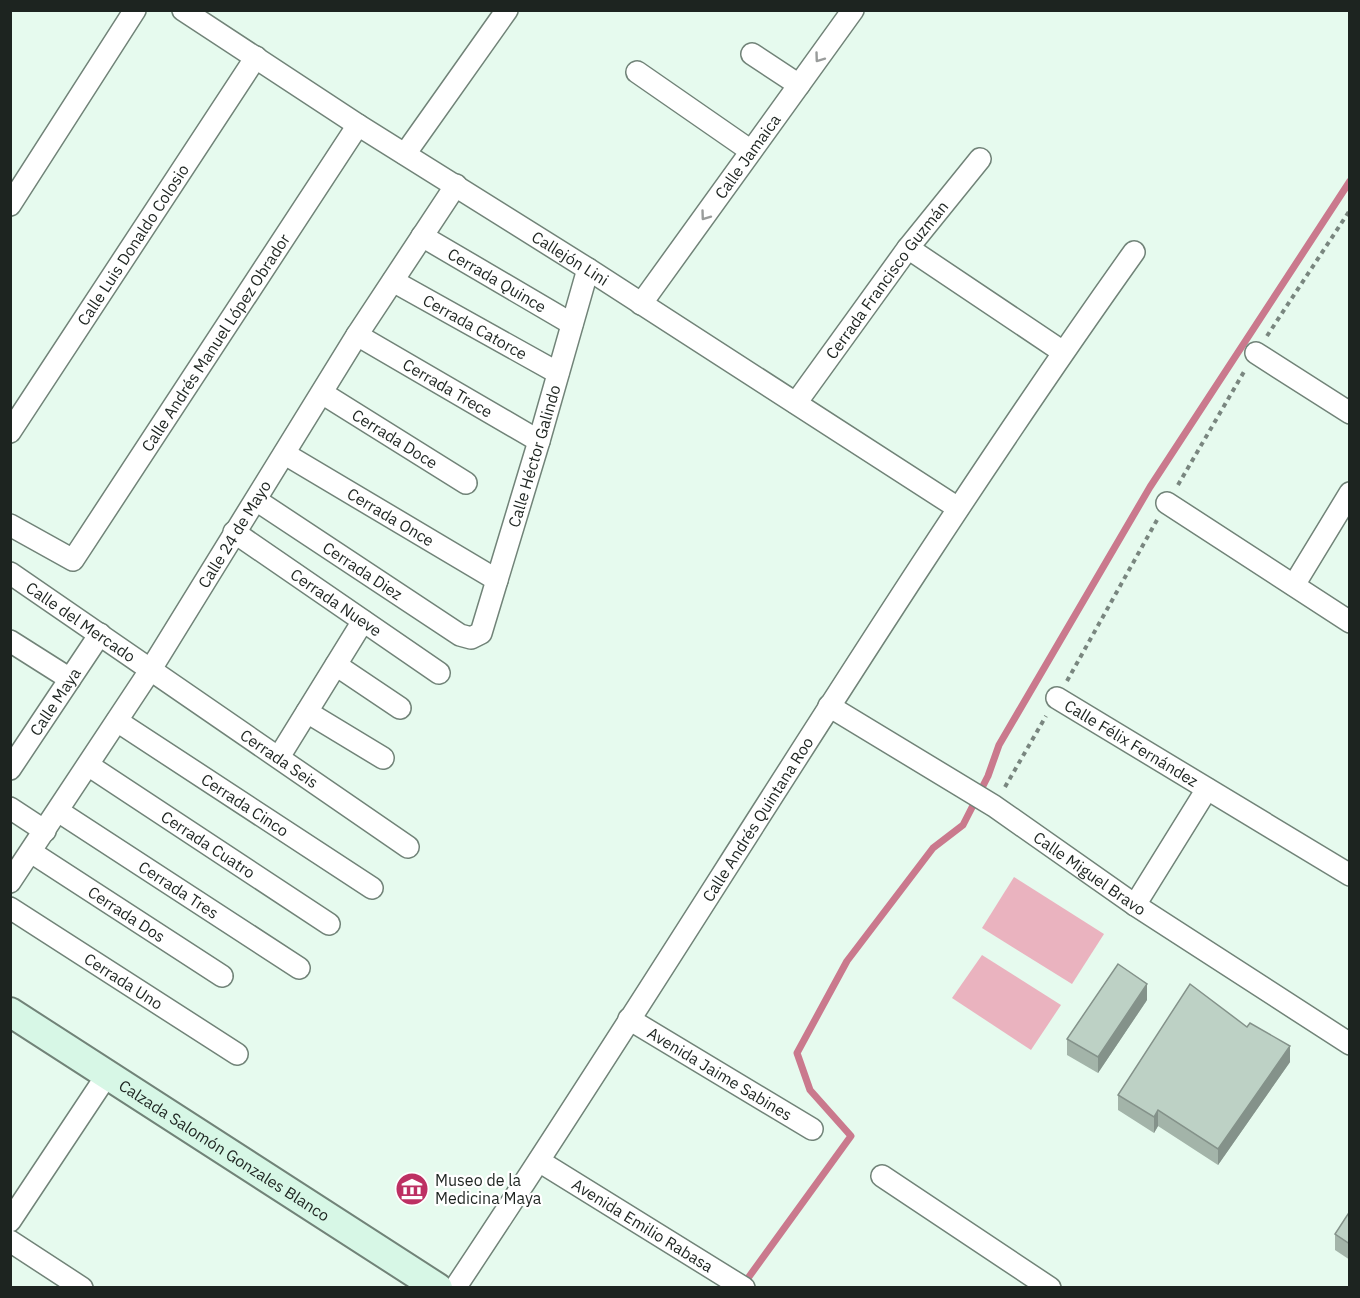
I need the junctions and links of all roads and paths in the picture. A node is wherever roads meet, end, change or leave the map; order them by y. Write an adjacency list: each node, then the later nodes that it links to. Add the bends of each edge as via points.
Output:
1 (135, 10): 14 (street)
2 (507, 10): 11 (street)
3 (853, 10): 8 (street, Calle Jamaica, one-way to 8)
4 (190, 12): 6 (street, Callejón Lini)
5 (752, 54): 8 (street)
6 (256, 57): 9 (street, Callejón Lini); 29 (street, Calle Luis Donaldo Colosio)
7 (637, 72): 10 (street)
8 (799, 85): 10 (street, Calle Jamaica)
9 (358, 125): 11 (street, Callejón Lini); 37 (street, Calle Andrés Manuel López Obrador, via 73,560)
10 (751, 151): 20 (street, Calle Jamaica, one-way to 20)
11 (405, 154): 13 (street, Callejón Lini)
12 (980, 159): 16 (street, Cerrada Francisco Guzmán)
13 (456, 184): 15 (street, Calle 24 de Mayo); 18 (street, Callejón Lini)
14 (10, 205)
15 (422, 236): 19 (street, Calle 24 de Mayo); 21 (street, Cerrada Quince)
16 (908, 248): 23 (street); 27 (street, Cerrada Francisco Guzmán)
17 (1134, 252): 23 (street, Calle Andrés Quintana Roo)
18 (588, 269): 20 (street, Callejón Lini); 21 (street, Calle Héctor Galindo)
19 (393, 281): 22 (street, Calle 24 de Mayo); 25 (street, Cerrada Catorce)
20 (641, 304): 27 (street, Callejón Lini)
21 (572, 324): 25 (street, Calle Héctor Galindo)
22 (357, 335): 26 (street, Calle 24 de Mayo); 30 (street, Cerrada Trece)
23 (1063, 352): 36 (street, Calle Andrés Quintana Roo)
24 (1256, 353): 28 (street)
25 (558, 373): 30 (street, Calle Héctor Galindo)
26 (322, 393): 31 (street, Calle 24 de Mayo); 32 (street, Cerrada Doce)
27 (796, 403): 36 (street, Callejón Lini)
28 (1350, 413)
29 (10, 432)
30 (539, 441): 40 (street, Calle Héctor Galindo)
31 (285, 454): 34 (street, Calle 24 de Mayo); 40 (street, Cerrada Once)
32 (466, 483)
33 (1350, 493): 41 (street)
34 (256, 500): 38 (street, Calle 24 de Mayo); 45 (street, Cerrada Diez, via 460,635)
35 (1167, 504): 41 (street)
36 (957, 508): 52 (street, Calle Andrés Quintana Roo)
37 (10, 525)
38 (234, 532): 42 (street, Cerrada Nueve); 48 (street, Calle 24 de Mayo)
39 (10, 573): 44 (street, Calle del Mercado)
40 (497, 580): 45 (street, Calle Héctor Galindo, via 481,633)
41 (1294, 585): 43 (street)
42 (363, 621): 47 (street); 49 (street, Cerrada Nueve)
43 (1350, 622)
44 (100, 634): 48 (street, Calle del Mercado); 50 (street, Calle Maya)
45 (471, 638)
46 (10, 641): 50 (street)
47 (336, 665): 53 (street); 54 (street)
48 (151, 669): 55 (street, Calle 24 de Mayo); 56 (street, Cerrada Seis)
49 (439, 673)
50 (70, 679): 59 (street, Calle Maya)
51 (1057, 698): 60 (street, Calle Félix Fernández)
52 (829, 706): 69 (street, Calle Miguel Bravo, via 994,806); 75 (street, Calle Andrés Quintana Roo)
53 (400, 708)
54 (307, 712): 56 (street); 57 (street)
55 (117, 721): 58 (street, Calle 24 de Mayo); 68 (street, Cerrada Cinco)
56 (279, 757): 64 (street, Cerrada Seis)
57 (383, 758)
58 (88, 765): 62 (street, Calle 24 de Mayo); 71 (street, Cerrada Cuatro)
59 (10, 769)
60 (1207, 789): 66 (street, Calle Félix Fernández); 69 (street)
61 (10, 808): 63 (street)
62 (58, 811): 63 (street, Calle 24 de Mayo); 72 (street, Cerrada Tres)
63 (45, 831): 65 (street, Calle 24 de Mayo)
64 (408, 847)
65 (31, 852): 67 (street, Calle 24 de Mayo); 73 (street, Cerrada Dos)
66 (1350, 875)
67 (11, 881)
68 (372, 888)
69 (1135, 905): 76 (street, Calle Miguel Bravo)
70 (10, 908): 77 (street, Cerrada Uno)
71 (329, 924)
72 (299, 968)
73 (222, 976)
74 (10, 1012): 78 (street, Calzada Salomón Gonzales Blanco)
75 (629, 1020): 79 (street, Avenida Jaime Sabines); 80 (street, Calle Andrés Quintana Roo)
76 (1350, 1044)
77 (237, 1054)
78 (107, 1075): 82 (street); 84 (street, Calzada Salomón Gonzales Blanco)
79 (812, 1129)
80 (539, 1161): 86 (street, Calle Andrés Quintana Roo); 87 (street, Avenida Emilio Rabasa)
81 (882, 1176): 88 (street)
82 (10, 1221)
83 (10, 1241): 85 (street)
84 (421, 1283)
85 (82, 1287)
86 (455, 1287)
87 (744, 1287)
88 (1050, 1287)

